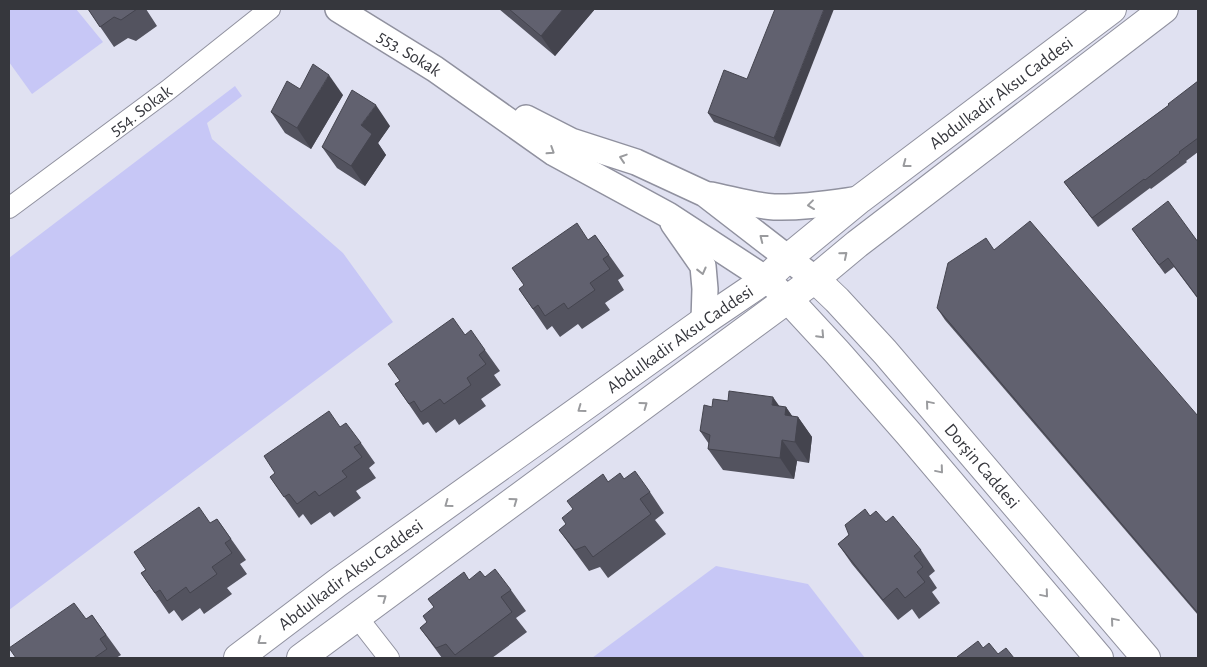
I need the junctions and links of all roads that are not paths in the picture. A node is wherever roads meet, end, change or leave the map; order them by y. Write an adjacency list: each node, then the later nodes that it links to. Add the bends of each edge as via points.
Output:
1 (270, 9): 8 (street, 554. Sokak, via 168,90)
2 (338, 9): 5 (street, 553. Sokak)
3 (1112, 9): 7 (main road, Abdulkadir Aksu Caddesi, one-way to 7)
4 (1164, 9): 12 (main road, Abdulkadir Aksu Caddesi, one-way to 4)
5 (454, 83): 6 (street, one-way to 5, via 636,162 571,141); 9 (street, one-way to 9, via 554,153)
6 (705, 194): 7 (street, one-way to 6, via 771,207); 10 (street, one-way to 6)
7 (860, 199): 10 (main road, Abdulkadir Aksu Caddesi)
8 (9, 208)
9 (668, 215): 11 (street); 14 (street, one-way to 14, via 703,266)
10 (788, 258): 11 (main road, Abdulkadir Aksu Caddesi); 12 (street)
11 (766, 279): 13 (street); 14 (main road, Abdulkadir Aksu Caddesi)
12 (814, 279): 13 (main road, Abdulkadir Aksu Caddesi); 20 (main road, Dorşin Caddesi, one-way to 12, via 885,352)
13 (788, 299): 15 (main road, Abdulkadir Aksu Caddesi, one-way to 13); 19 (main road, Dorşin Caddesi, one-way to 19, via 909,434)
14 (704, 321): 16 (main road, Abdulkadir Aksu Caddesi, one-way to 16)
15 (357, 617): 17 (main road, Abdulkadir Aksu Caddesi); 18 (street)
16 (238, 658)
17 (302, 658)
18 (389, 658)
19 (1099, 658)
20 (1146, 658)

